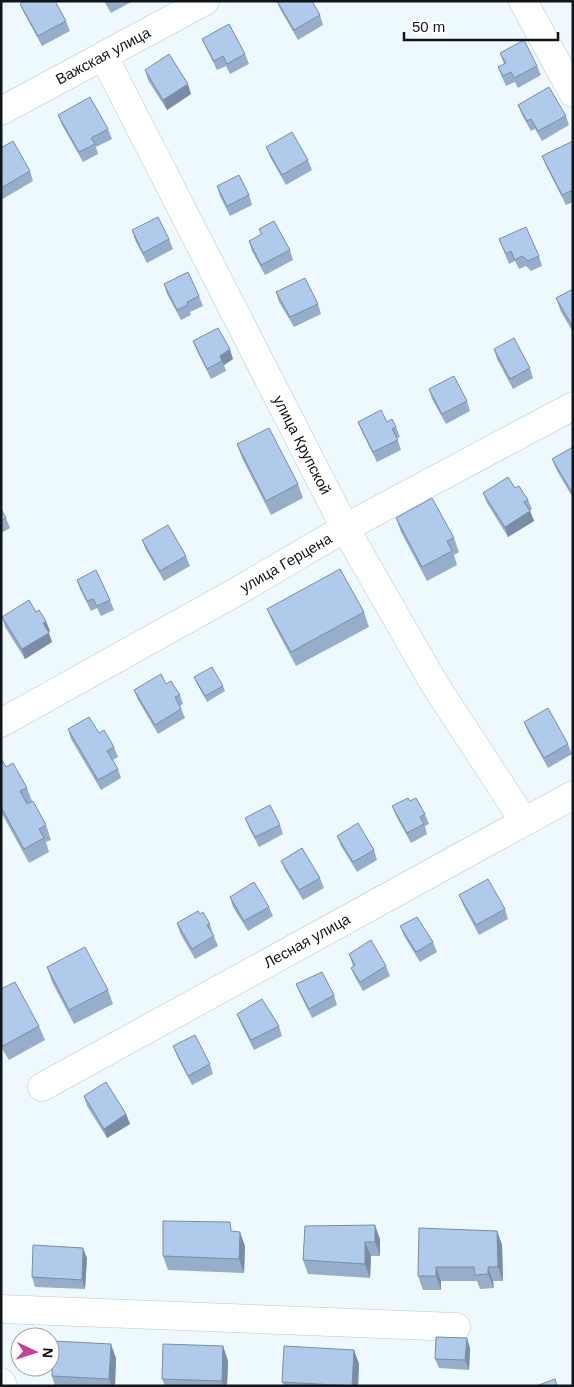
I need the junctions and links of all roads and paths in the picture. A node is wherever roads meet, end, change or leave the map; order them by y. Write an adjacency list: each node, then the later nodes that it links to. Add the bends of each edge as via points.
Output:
1 (205, 1): 3 (street, Важская улица)
2 (523, 1): 4 (street)
3 (104, 57): 5 (street, Важская улица); 7 (street, улица Крупской)
4 (573, 93)
5 (1, 111)
6 (573, 406): 7 (street, улица Герцена)
7 (345, 528): 8 (street, улица Герцена); 10 (street, улица Крупской, via 435,686)
8 (1, 723)
9 (573, 795): 10 (street, Лесная улица)
10 (524, 821): 11 (street, Лесная улица)
11 (42, 1087)
12 (1, 1309): 13 (street)
13 (456, 1327)
14 (1, 1382): 15 (street)
15 (3, 1386)

